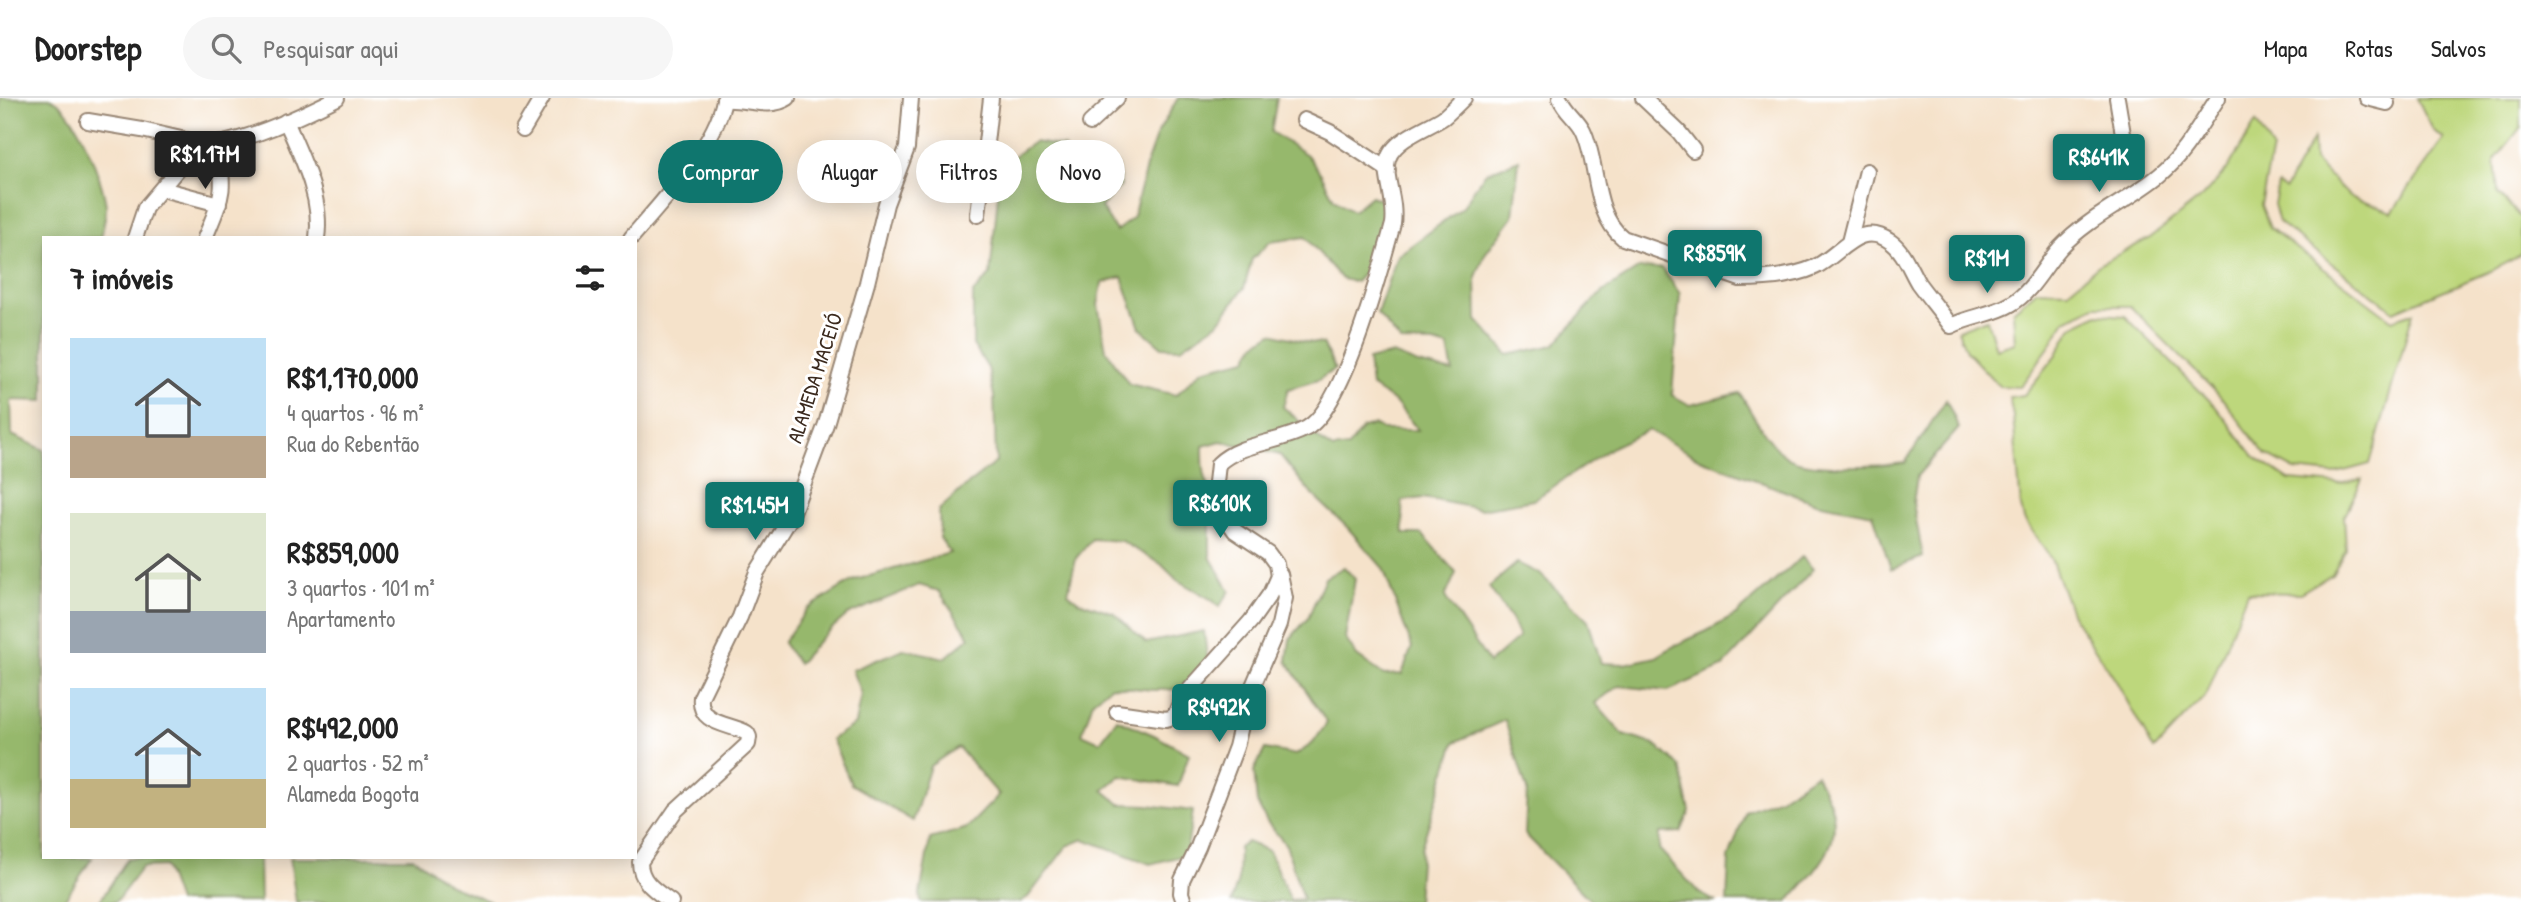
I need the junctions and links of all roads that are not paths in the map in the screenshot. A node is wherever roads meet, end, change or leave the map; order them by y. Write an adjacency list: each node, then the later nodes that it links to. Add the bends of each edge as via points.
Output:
1 (542, 98): 19 (street)
2 (788, 98): 12 (street, via 774,104)
3 (911, 98): 35 (street, ALAMEDA MACEIÓ, via 906,148 886,204 826,424 791,517 757,572 701,697 707,718 747,733 748,744 675,811 640,862 647,883)
4 (990, 98): 27 (street)
5 (1117, 98): 18 (street)
6 (1464, 98): 23 (street, via 1444,117 1398,144 1388,156)
7 (1560, 98): 32 (street, via 1582,128 1606,216 1623,238 1740,279 1805,271)
8 (1643, 98): 22 (street)
9 (2118, 98): 21 (street)
10 (2218, 98): 32 (street, via 2194,136 2160,175 2081,229 2025,294 2000,310 1951,326 1892,243 1867,235)
11 (2367, 98): 14 (street)
12 (723, 99): 31 (street, via 704,147)
13 (334, 100): 17 (street)
14 (2387, 103)
15 (1304, 120): 23 (street)
16 (88, 121): 20 (street)
17 (286, 121): 20 (street); 30 (street, via 316,202)
18 (1090, 123)
19 (523, 130)
20 (212, 144): 25 (street, via 193,152); 26 (street, via 223,174)
21 (2125, 146)
22 (1693, 150)
23 (1388, 170): 33 (street, via 1393,224 1346,369 1328,407 1308,428 1233,454 1218,464 1215,503 1235,530 1268,553)
24 (1867, 171): 32 (street)
25 (162, 189): 26 (street); 28 (street, via 145,208)
26 (219, 204): 29 (street)
27 (978, 215)
28 (136, 236)
29 (206, 236)
30 (317, 236)
31 (633, 236)
32 (1849, 242)
33 (1278, 570): 34 (street, via 1276,585 1251,621 1183,697 1174,717); 36 (street, via 1285,598 1279,625 1247,700 1226,775 1182,880)
34 (1117, 712)
35 (671, 902)
36 (1184, 902)

